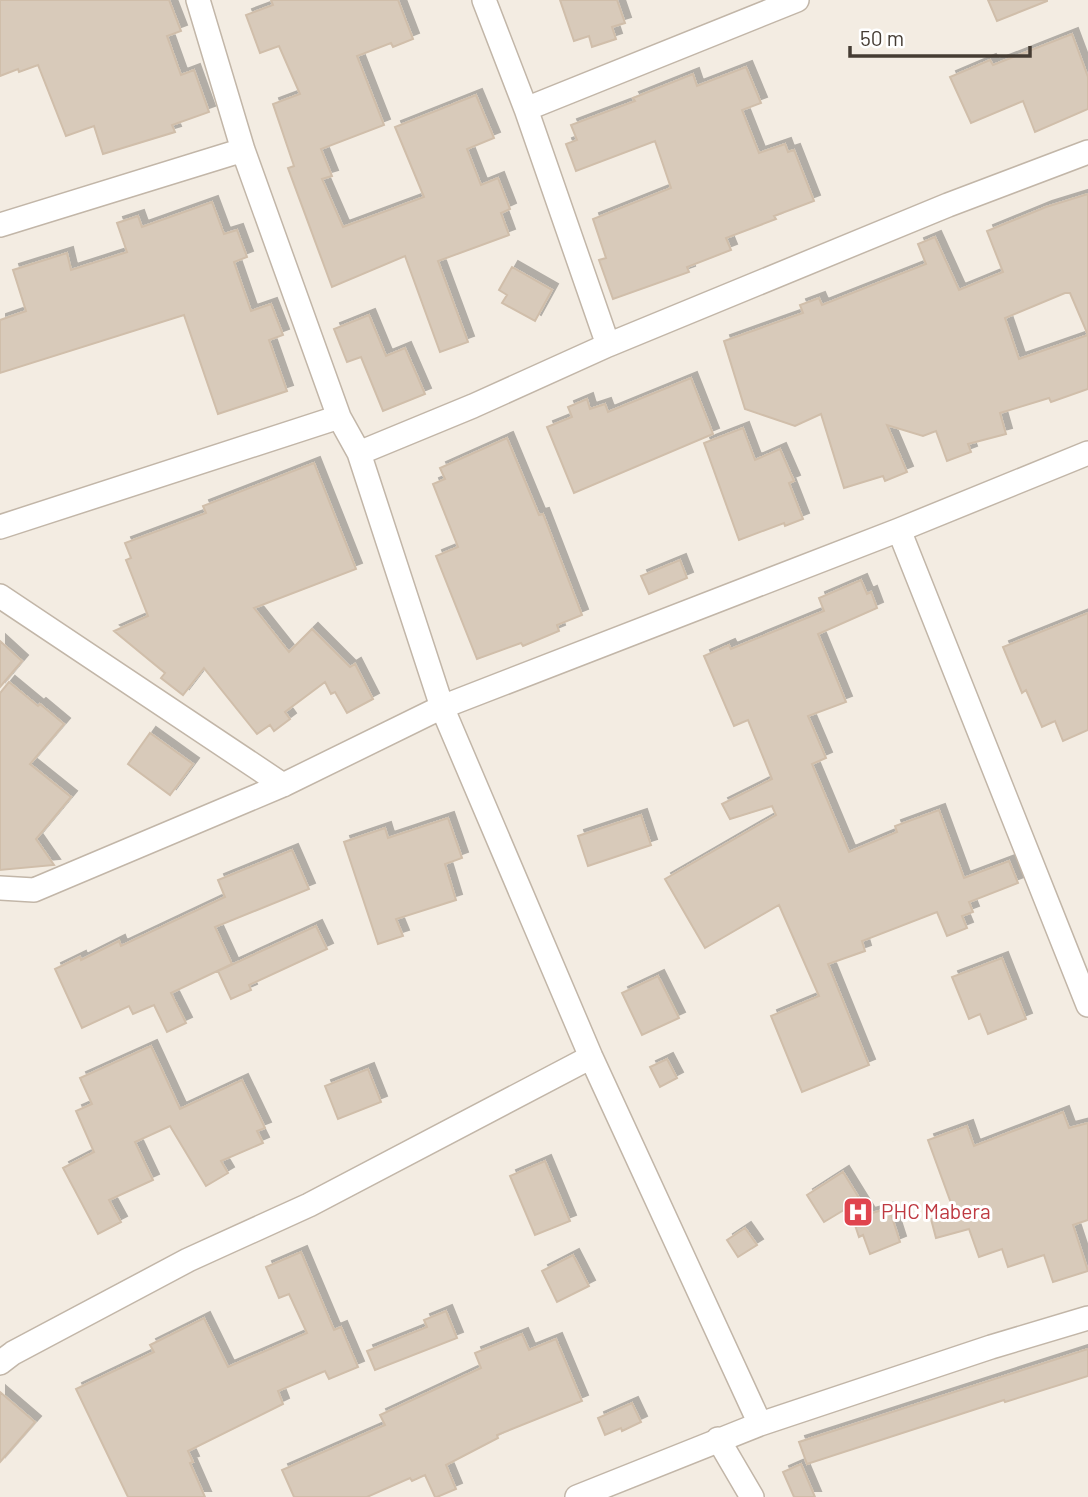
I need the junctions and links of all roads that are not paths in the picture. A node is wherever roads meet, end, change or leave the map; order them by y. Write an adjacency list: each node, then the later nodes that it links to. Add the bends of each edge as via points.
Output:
1 (198, 0): 5 (street)
2 (484, 0): 4 (street)
3 (796, 0): 4 (street)
4 (526, 110): 8 (street)
5 (243, 150): 7 (street); 9 (street)
6 (1088, 152): 8 (street)
7 (0, 225)
8 (608, 345): 10 (street)
9 (339, 417): 10 (street); 12 (street)
10 (359, 453): 15 (street)
11 (1088, 453): 13 (street)
12 (0, 527)
13 (899, 530): 15 (street); 18 (street)
14 (0, 596): 16 (street)
15 (442, 707): 16 (street); 19 (street)
16 (283, 785): 17 (street, via 34,890)
17 (0, 888)
18 (1088, 1005)
19 (591, 1057): 21 (street, via 309,1205 188,1260); 22 (street)
20 (1088, 1318): 22 (street)
21 (0, 1363)
22 (760, 1424): 23 (street)
23 (718, 1439): 24 (street); 25 (street)
24 (577, 1497)
25 (752, 1497)

